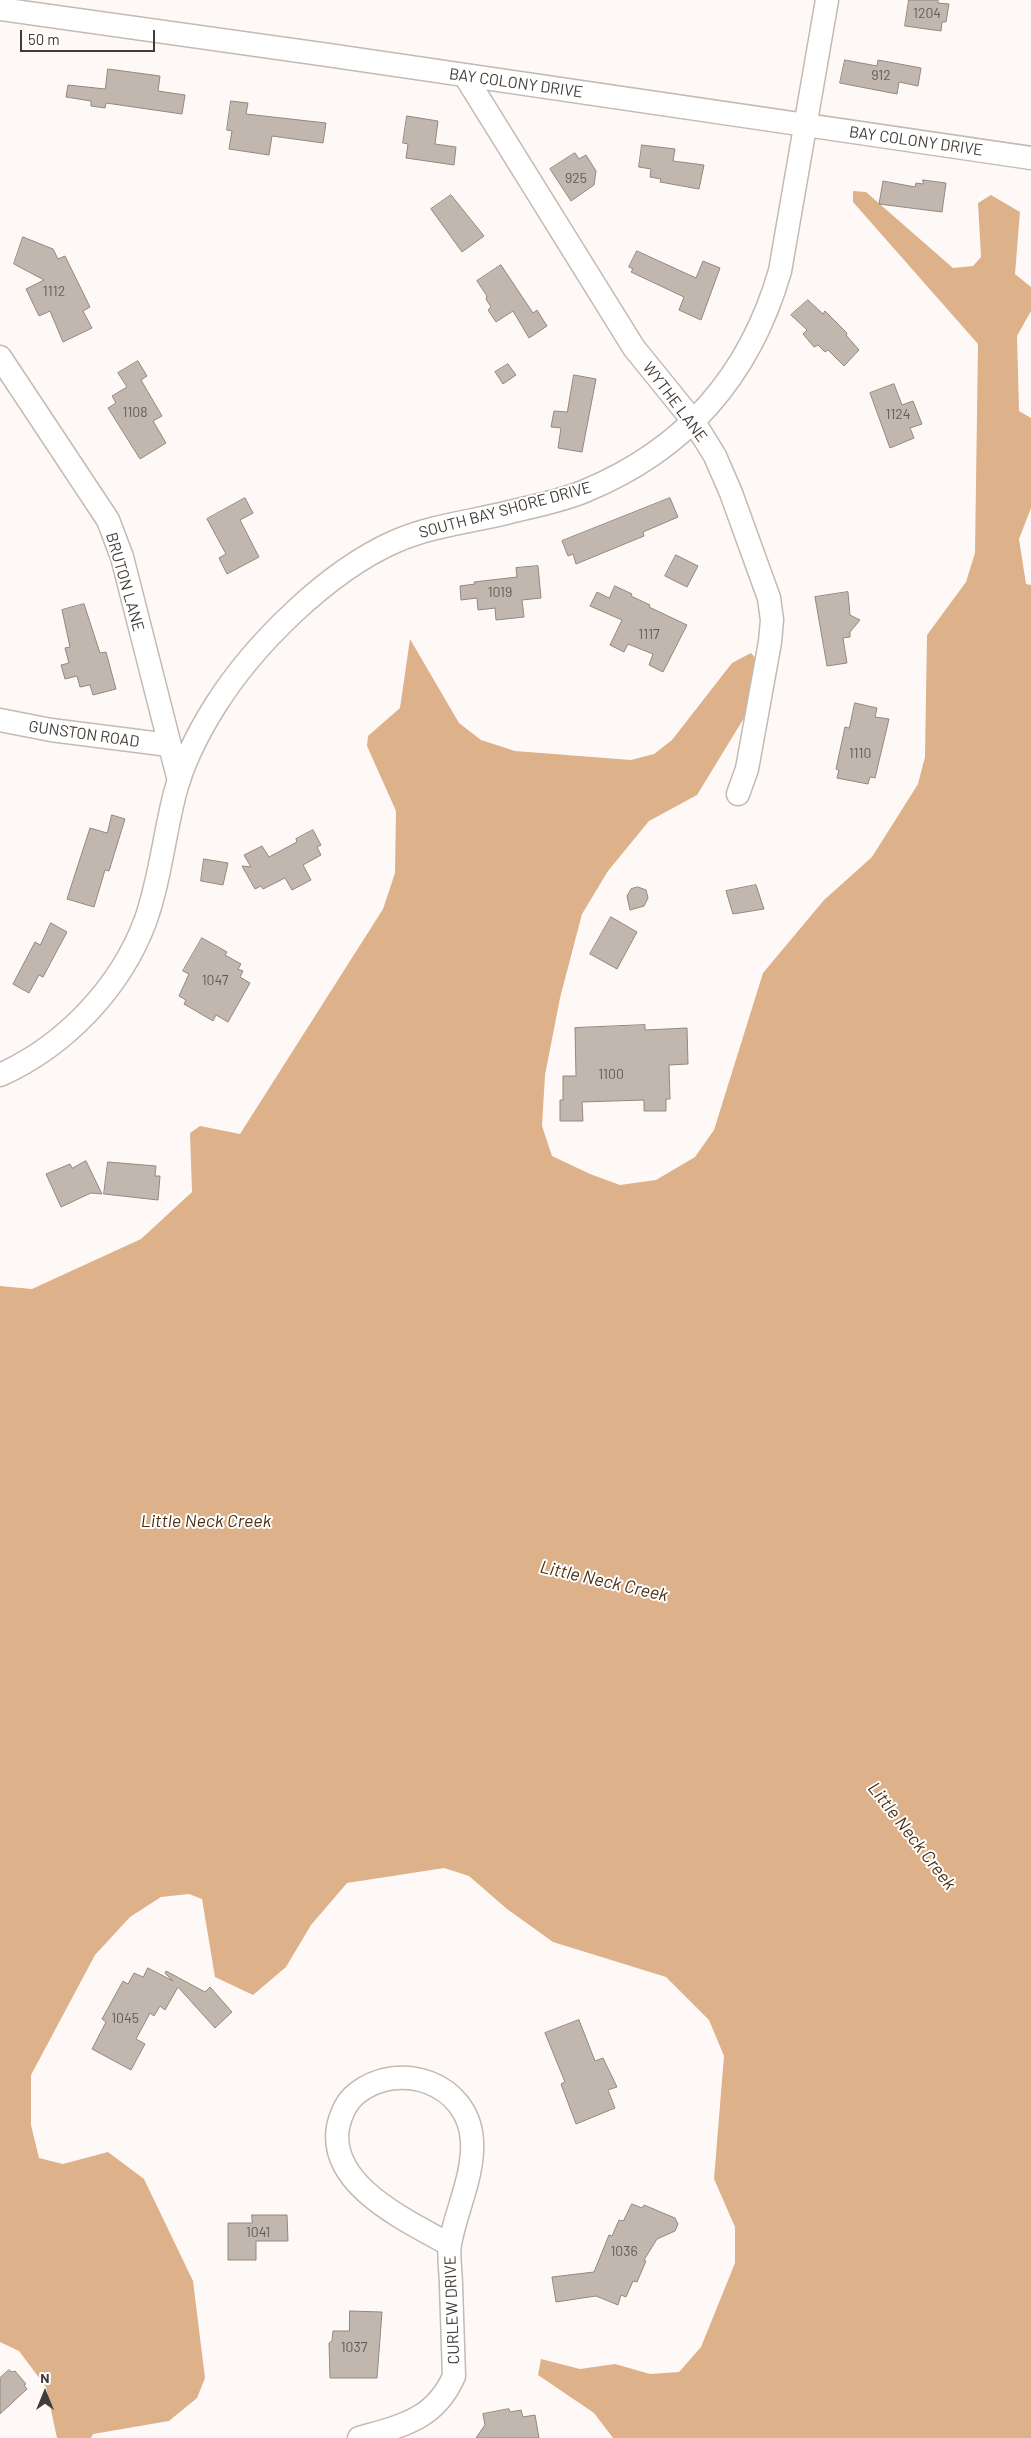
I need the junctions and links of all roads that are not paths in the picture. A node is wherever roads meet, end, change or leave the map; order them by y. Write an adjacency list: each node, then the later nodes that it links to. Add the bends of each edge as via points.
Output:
1 (827, 0): 4 (street, SOUTH BAY SHORE DRIVE)
2 (0, 9): 3 (street, BAY COLONY DRIVE)
3 (465, 76): 4 (street, BAY COLONY DRIVE); 7 (street, WYTHE LANE, via 634,348)
4 (805, 125): 5 (street, BAY COLONY DRIVE); 7 (street, SOUTH BAY SHORE DRIVE, via 782,262 770,304 754,342 728,383)
5 (1031, 158)
6 (0, 357): 9 (street, BRUTON LANE, via 108,520 122,557)
7 (694, 422): 10 (street, SOUTH BAY SHORE DRIVE, via 666,447 583,492 424,530 392,543 334,580 287,617 222,695 195,743); 11 (street, WYTHE LANE, via 732,493 769,598 772,620 747,769)
8 (0, 720): 9 (street, GUNSTON ROAD)
9 (169, 746): 10 (street, BRUTON LANE)
10 (179, 781): 12 (street, SOUTH BAY SHORE DRIVE, via 146,920 131,955 94,1005 68,1030 32,1057)
11 (738, 794)
12 (0, 1074)
13 (450, 2245): 13 (street, via 470,2171 473,2141 470,2125 463,2110 443,2089 412,2077 382,2080 355,2095 344,2108 338,2140 345,2168 378,2202); 14 (street, CURLEW DRIVE, via 454,2376 448,2391 427,2413)
14 (359, 2438)

